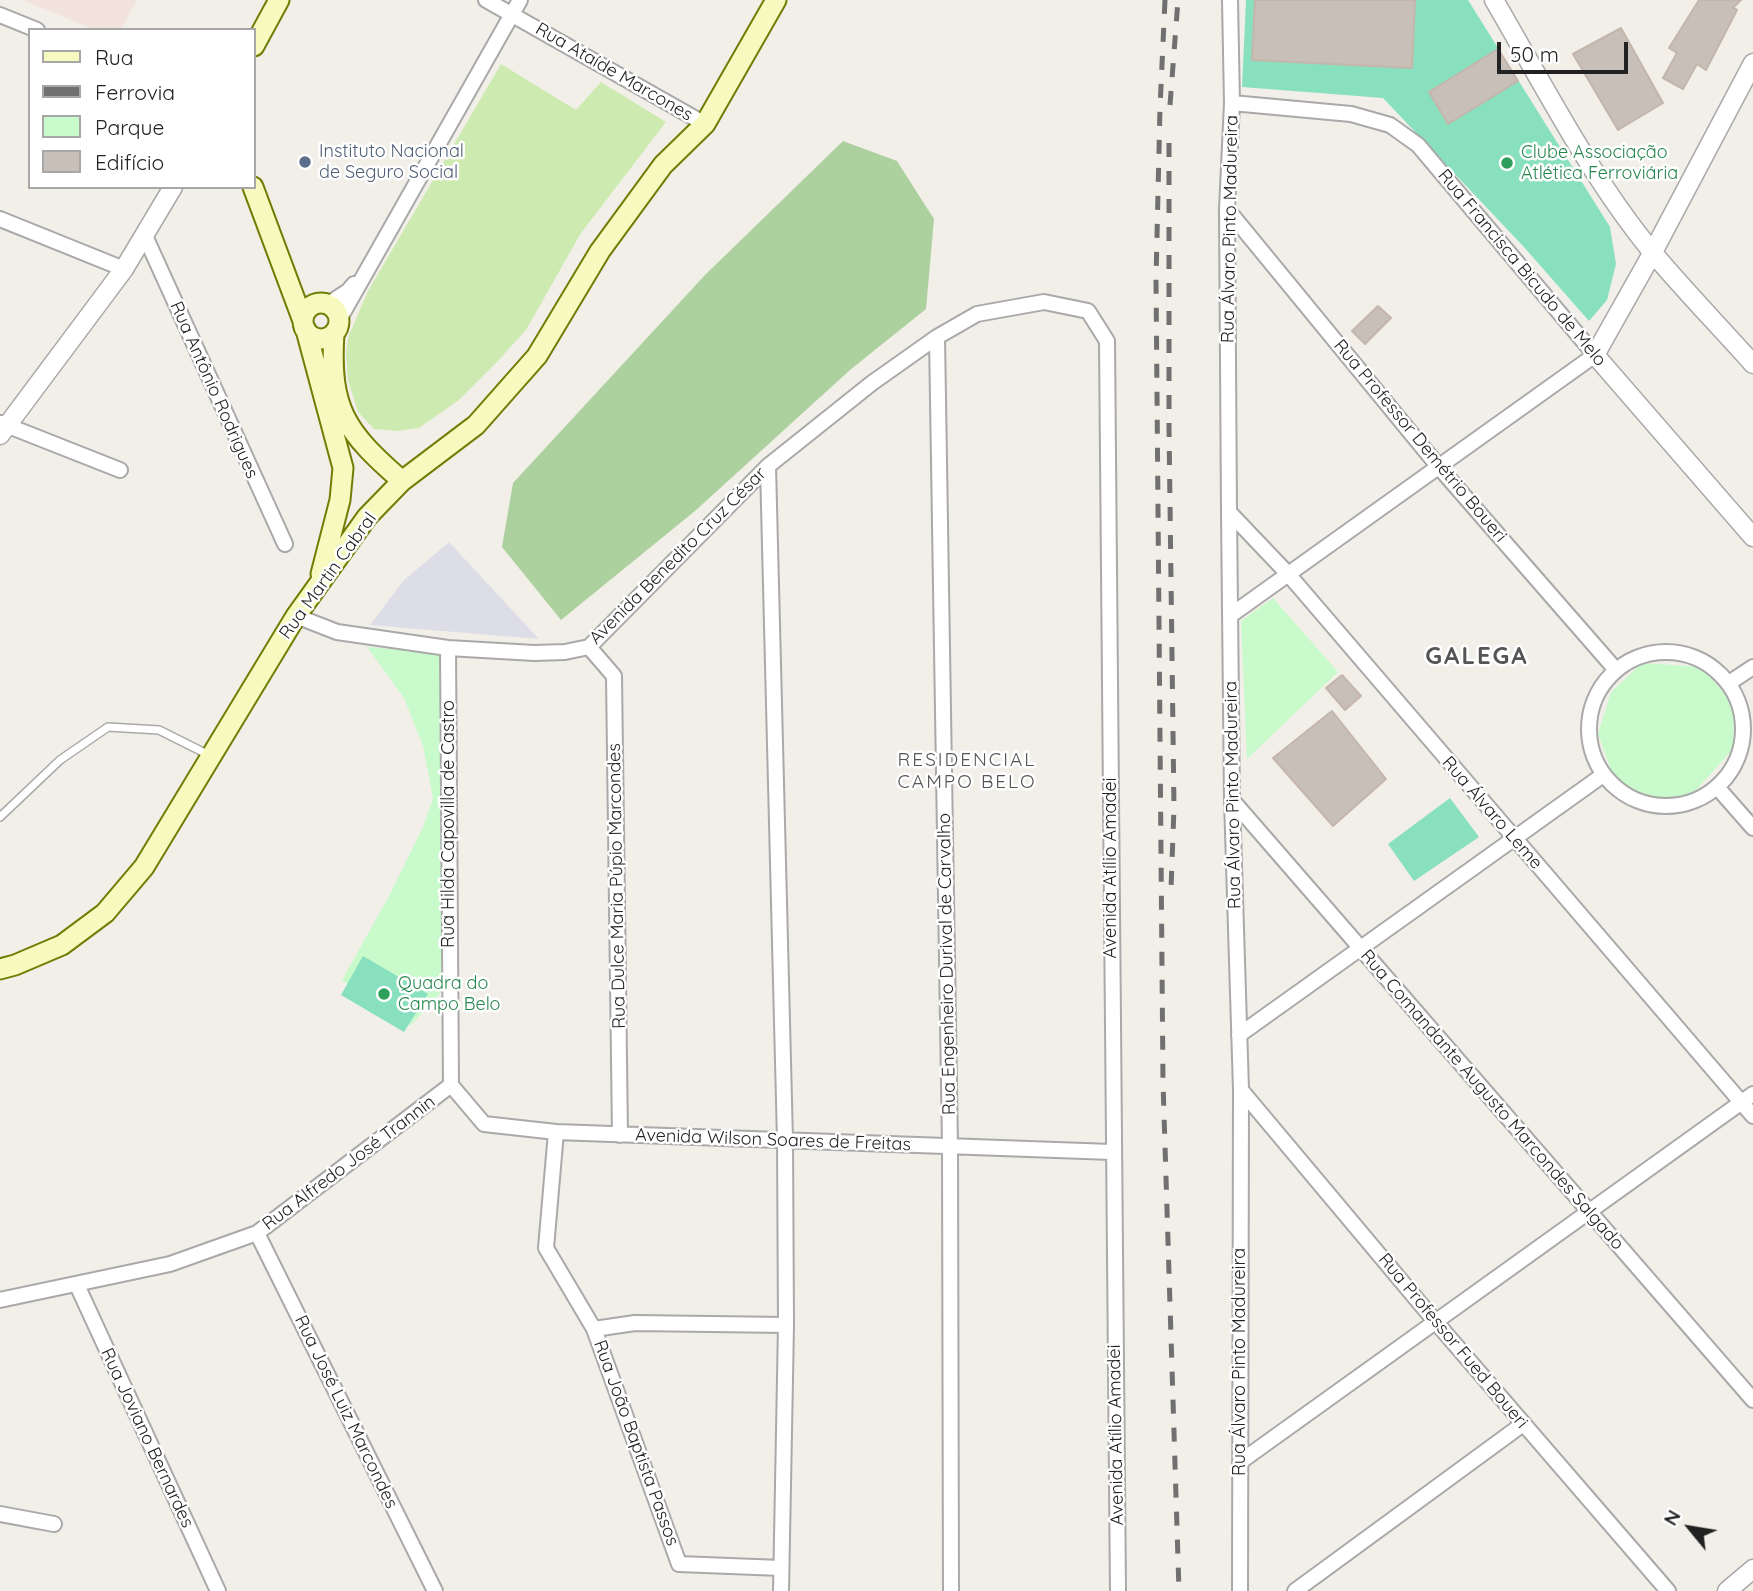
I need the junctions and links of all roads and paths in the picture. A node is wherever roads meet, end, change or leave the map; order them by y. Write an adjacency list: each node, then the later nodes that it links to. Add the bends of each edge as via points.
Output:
1 (279, 0): 10 (main road)
2 (486, 0): 7 (street, Rua Ataíde Marcones)
3 (520, 0): 7 (street)
4 (776, 0): 13 (main road, Rua Martin Cabral)
5 (1230, 0): 12 (street, Rua Álvaro Pinto Madureira)
6 (1494, 0): 19 (street, via 1571,134)
7 (511, 14): 13 (street, Rua Ataíde Marcones); 22 (street, via 368,267)
8 (0, 15): 9 (street)
9 (32, 28)
10 (256, 42)
11 (1753, 63): 19 (street)
12 (1232, 103): 16 (street, Rua Álvaro Pinto Madureira); 25 (street, Rua Francisca Bicudo de Melo, via 1351,114 1390,125 1418,145)
13 (705, 124): 33 (main road, Rua Martin Cabral, via 655,176 600,251 537,356 477,425)
14 (172, 189): 18 (street)
15 (254, 189): 20 (main road)
16 (1227, 209): 30 (street, Rua Professor Demétrio Boueri); 35 (street, Rua Álvaro Pinto Madureira)
17 (0, 219): 21 (street)
18 (145, 236): 21 (street); 38 (street, Rua Antônio Rodrigues)
19 (1653, 252): 25 (street); 26 (street)
20 (283, 268): 22 (main road); 23 (main road)
21 (124, 269): 27 (street)
22 (330, 315): 23 (main road, via 306,310); 23 (main road, via 324,339); 28 (main road, via 338,400 352,432)
23 (304, 326): 31 (main road)
24 (937, 337): 29 (street, Avenida Benedito Cruz César); 65 (street, Rua Engenheiro Durival de Carvalho); 66 (street, Avenida Atílio Amadei, via 977,314 1044,302 1087,311 1107,341)
25 (1595, 355): 30 (street); 37 (street, Rua Francisca Bicudo de Melo)
26 (1753, 365)
27 (3, 427): 32 (street)
28 (374, 457): 31 (main road, via 360,457); 33 (main road)
29 (768, 466): 43 (street, Avenida Benedito Cruz César); 64 (street)
30 (1437, 466): 39 (street); 46 (street, Rua Professor Demétrio Boueri)
31 (342, 468): 34 (main road)
32 (120, 470)
33 (402, 481): 36 (main road, Rua Martin Cabral)
34 (340, 500): 36 (main road); 40 (main road)
35 (1229, 512): 39 (street, Rua Álvaro Leme); 41 (street, Rua Álvaro Pinto Madureira)
36 (367, 517): 40 (main road, Rua Martin Cabral)
37 (1753, 537)
38 (285, 544)
39 (1289, 575): 41 (street); 54 (street, Rua Álvaro Leme)
40 (318, 584): 42 (main road, Rua Martin Cabral)
41 (1231, 615): 51 (street, Rua Álvaro Pinto Madureira)
42 (296, 616): 44 (street, Avenida Benedito Cruz César, via 337,632); 48 (main road, Rua Martin Cabral)
43 (589, 647): 44 (street, Avenida Benedito Cruz César, via 534,653); 63 (street, Rua Dulce Maria Púpio Marcondes, via 614,676)
44 (448, 648): 58 (street, Rua Hilda Capovilla de Castro)
45 (1753, 667): 47 (street)
46 (1616, 670): 47 (street, via 1644,655 1675,652 1705,662); 49 (street, via 1598,692 1589,720 1591,749)
47 (1728, 684): 50 (street, via 1741,709 1743,737 1735,765)
48 (211, 757): 52 (lane, via 159,730 108,727 60,760); 56 (main road, Rua Martin Cabral, via 144,867 105,913 62,945)
49 (1603, 775): 50 (street, via 1627,797 1657,807 1689,804); 54 (street)
50 (1717, 788): 53 (street)
51 (1232, 800): 55 (street, Rua Comandante Augusto Marcondes Salgado); 57 (street, Rua Álvaro Pinto Madureira)
52 (0, 817)
53 (1753, 828)
54 (1515, 839): 55 (street); 60 (street, Rua Álvaro Leme)
55 (1359, 948): 57 (street); 67 (street, Rua Comandante Augusto Marcondes Salgado)
56 (0, 969)
57 (1239, 1035): 59 (street, Rua Álvaro Pinto Madureira)
58 (452, 1085): 62 (street, Avenida Wilson Soares de Freitas, via 484,1124); 68 (street, Rua Alfredo José Trannin)
59 (1241, 1090): 71 (street, Rua Professor Fued Boueri); 76 (street, Rua Álvaro Pinto Madureira)
60 (1747, 1098): 61 (street, Rua Álvaro Leme); 67 (street)
61 (1753, 1116)
62 (556, 1132): 63 (street, Avenida Wilson Soares de Freitas); 73 (street, via 546,1248)
63 (620, 1135): 64 (street, Avenida Wilson Soares de Freitas)
64 (785, 1140): 65 (street, Avenida Wilson Soares de Freitas); 72 (street)
65 (950, 1146): 66 (street, Avenida Wilson Soares de Freitas); 84 (street, Rua Engenheiro Durival de Carvalho)
66 (1112, 1152): 85 (street, Avenida Atílio Amadei)
67 (1588, 1212): 71 (street); 74 (street, Rua Comandante Augusto Marcondes Salgado)
68 (257, 1233): 69 (street, Rua Alfredo José Trannin, via 170,1265); 82 (street, Rua José Luiz Marcondes)
69 (77, 1285): 70 (street, Rua Alfredo José Trannin); 81 (street, Rua Joviano Bernardes)
70 (0, 1300)
71 (1434, 1320): 75 (street, Rua Professor Fued Boueri); 76 (street)
72 (786, 1325): 73 (street, Rua João Baptista Passos, via 635,1323); 79 (street)
73 (594, 1329): 79 (street, Rua João Baptista Passos, via 679,1564)
74 (1753, 1400)
75 (1523, 1424): 87 (street); 88 (street, Rua Professor Fued Boueri)
76 (1240, 1462): 86 (street, Rua Álvaro Pinto Madureira)
77 (0, 1514): 78 (street)
78 (54, 1524)
79 (781, 1568): 83 (street)
80 (1753, 1569): 89 (street)
81 (218, 1591)
82 (435, 1591)
83 (781, 1591)
84 (951, 1591)
85 (1118, 1591)
86 (1240, 1591)
87 (1295, 1591)
88 (1668, 1591)
89 (1727, 1591)

